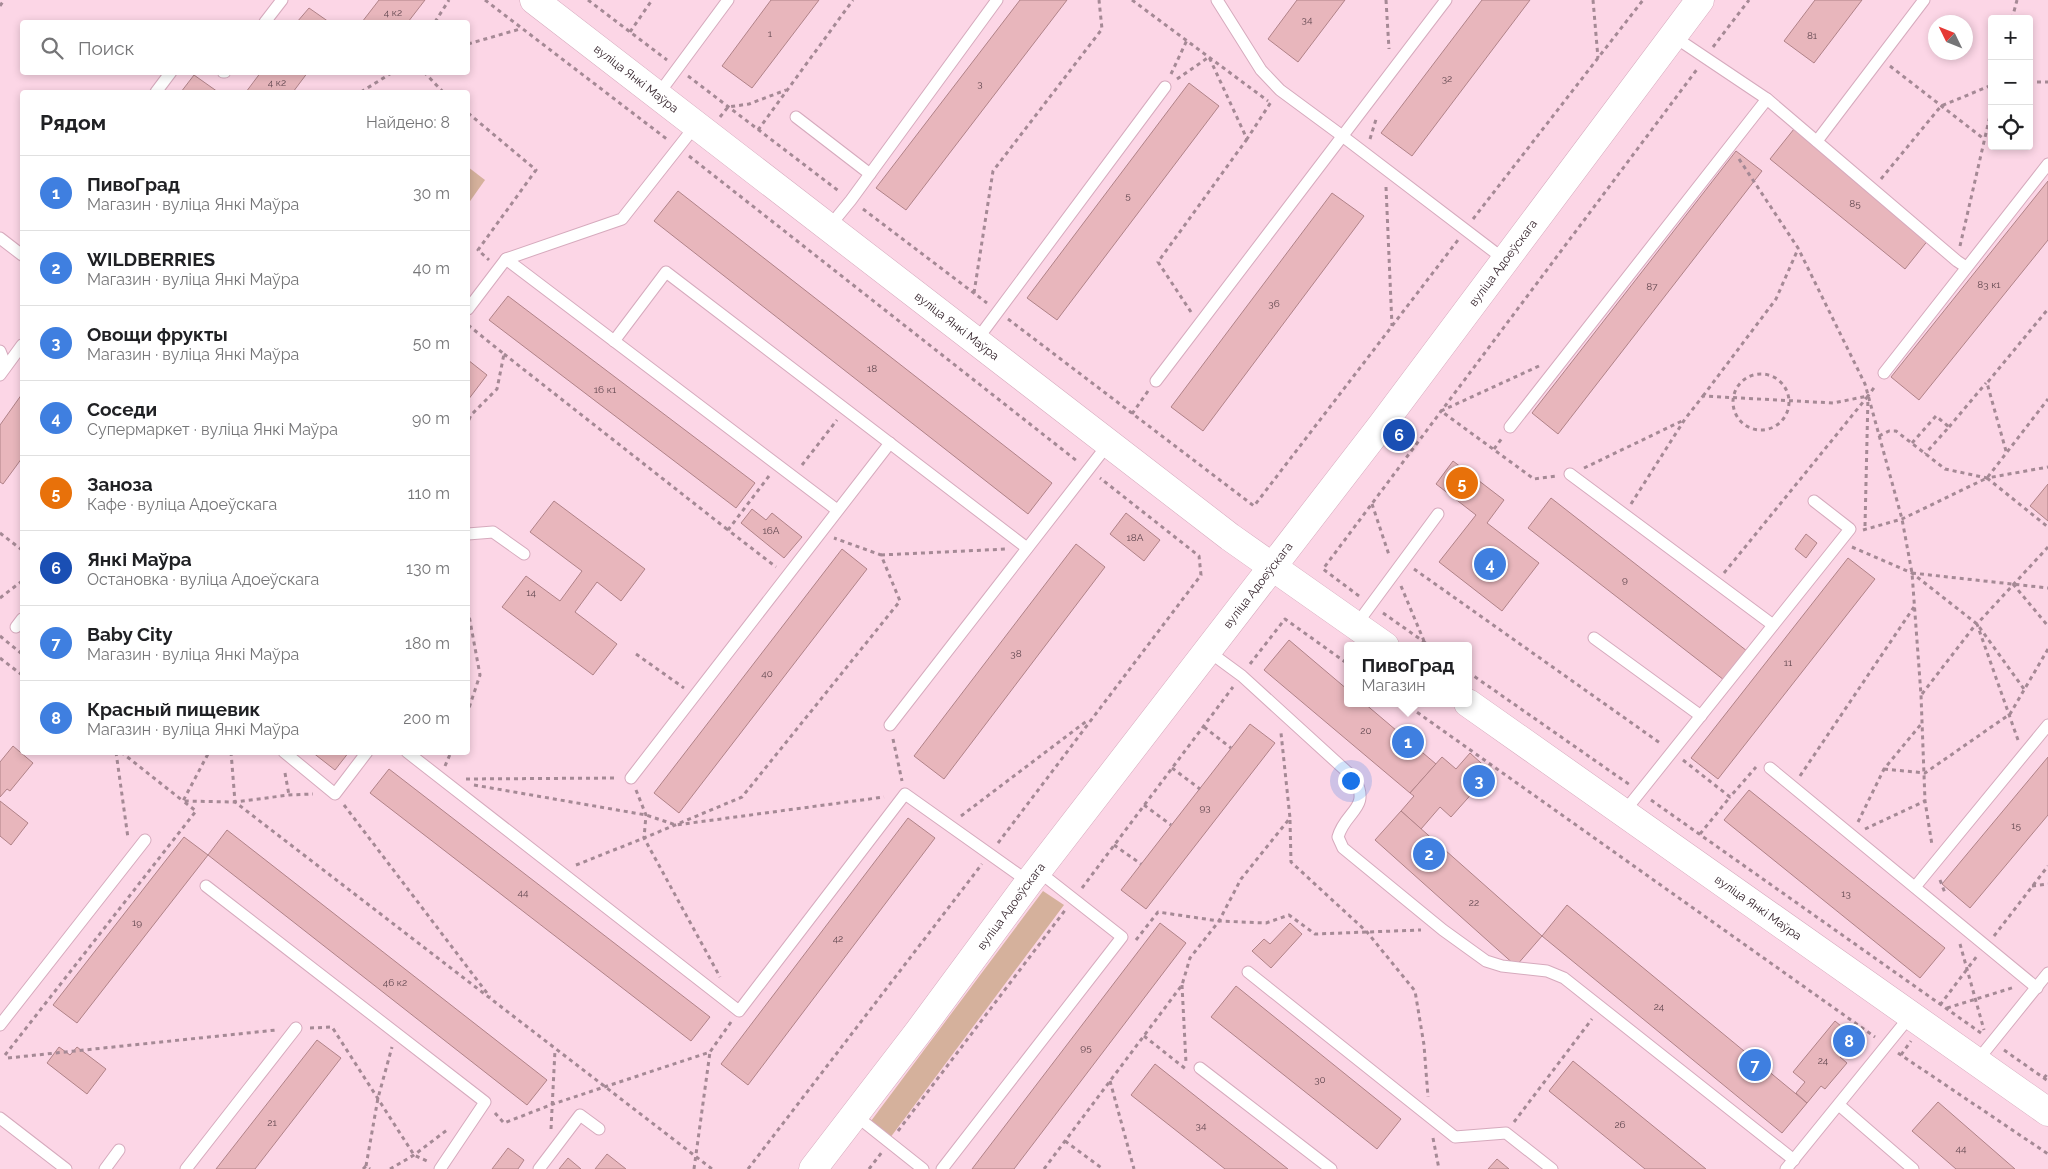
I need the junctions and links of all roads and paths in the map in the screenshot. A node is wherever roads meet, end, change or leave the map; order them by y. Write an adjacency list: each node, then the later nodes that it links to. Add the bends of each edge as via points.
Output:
1 (4, 0): 21 (path)
2 (282, 0): 23 (lane)
3 (449, 0): 24 (path)
4 (485, 0): 25 (path)
5 (588, 0): 26 (path)
6 (652, 0): 26 (path)
7 (728, 0): 34 (lane)
8 (853, 0): 45 (path)
9 (997, 0): 65 (lane)
10 (1099, 0): 77 (path, via 1102,29 993,171)
11 (1132, 0): 28 (path)
12 (1217, 0): 46 (lane, via 1262,70)
13 (1446, 0): 58 (lane)
14 (1593, 0): 32 (path)
15 (1643, 0): 32 (path)
16 (1700, 0): 27 (street, вуліца Адоеўскага)
17 (1749, 0): 31 (path)
18 (1924, 0): 33 (lane)
19 (2017, 0): 22 (path)
20 (547, 4): 47 (street, вуліца Янкі Маўра)
21 (0, 6)
22 (2013, 15)
23 (267, 20)
24 (436, 20)
25 (521, 28): 29 (path); 63 (path)
26 (630, 32): 34 (path)
27 (1673, 36): 31 (lane); 74 (street, вуліца Адоеўскага)
28 (1187, 40): 30 (path); 40 (path)
29 (470, 43)
30 (1209, 57): 40 (path); 49 (path); 59 (path)
31 (1706, 58): 48 (lane); 100 (path)
32 (1598, 59): 70 (path)
33 (1879, 59): 51 (path); 61 (lane)
34 (677, 67): 47 (lane); 50 (path)
35 (169, 75): 42 (lane)
36 (388, 75): 43 (path)
37 (427, 75): 44 (path)
38 (2033, 82): 39 (path)
39 (2048, 82)
40 (1165, 87): 80 (lane)
41 (1988, 87): 51 (path)
42 (158, 90)
43 (364, 90)
44 (441, 90)
45 (788, 90): 50 (path, via 749,104); 57 (path)
46 (1280, 90): 49 (path); 58 (lane)
47 (657, 96): 56 (street, вуліца Янкі Маўра)
48 (1767, 99): 61 (lane); 62 (lane)
49 (1270, 103): 52 (path); 59 (path)
50 (728, 106): 57 (path)
51 (1941, 106): 60 (path); 67 (path)
52 (1278, 108)
53 (470, 115): 75 (path, via 536,170 478,250)
54 (796, 117): 65 (lane)
55 (1988, 123): 60 (path)
56 (696, 125): 63 (lane); 69 (street, вуліца Янкі Маўра)
57 (758, 130): 68 (path)
58 (1341, 135): 70 (lane); 81 (lane)
59 (1247, 139): 81 (path, via 1158,262)
60 (1984, 139): 76 (path)
61 (1817, 141): 67 (lane)
62 (1730, 145): 72 (path); 88 (lane)
63 (678, 148): 75 (lane, via 622,219); 115 (path)
64 (2048, 164): 76 (lane)
65 (870, 174): 68 (lane)
66 (1380, 182): 82 (path, via 1386,186)
67 (1872, 188): 76 (lane)
68 (851, 200): 69 (lane); 77 (path)
69 (829, 227): 85 (street, вуліца Янкі Маўра)
70 (1465, 230): 74 (lane); 82 (path)
71 (0, 238): 73 (lane)
72 (1798, 248): 94 (path, via 1776,299); 95 (path)
73 (20, 253)
74 (1505, 260): 136 (street, вуліца Адоеўскага)
75 (503, 264): 78 (lane); 84 (lane)
76 (1962, 264): 91 (lane)
77 (974, 294): 80 (path)
78 (470, 306)
79 (2048, 309): 92 (path)
80 (998, 312): 85 (lane); 101 (path)
81 (1199, 323): 93 (lane)
82 (1392, 326): 101 (path, via 1254,506)
83 (470, 327): 89 (path)
84 (614, 341): 99 (lane, via 666,272); 112 (lane)
85 (976, 341): 107 (street, вуліца Янкі Маўра)
86 (20, 348): 90 (lane)
87 (0, 351): 90 (lane)
88 (1569, 352): 100 (path); 104 (lane)
89 (504, 354): 102 (path, via 497,389); 125 (path)
90 (3, 370)
91 (1881, 377): 95 (path)
92 (1987, 383): 105 (path); 110 (path)
93 (1153, 384): 101 (path)
94 (1703, 396): 96 (path); 103 (path)
95 (1868, 396): 98 (path, via 1833,403); 106 (path); 124 (path); 141 (path)
96 (1733, 397): 98 (path); 98 (path, via 1736,388 1749,376 1767,375 1782,384); 98 (path, via 1736,416 1742,423 1759,431 1768,430 1784,419)
97 (2048, 399): 110 (path)
98 (1789, 400)
99 (845, 409): 108 (lane); 113 (path)
100 (1441, 411): 116 (path, via 1534,479); 137 (path)
101 (1132, 414)
102 (470, 417)
103 (1685, 419): 116 (path); 121 (path)
104 (1510, 427)
105 (1948, 427): 109 (path, via 1936,416); 111 (path)
106 (1879, 436): 109 (path, via 1889,431 1896,432); 122 (path)
107 (1109, 442): 115 (lane); 136 (street, вуліца Янкі Маўра)
108 (890, 443): 119 (lane); 132 (lane)
109 (1912, 444): 111 (path)
110 (2006, 452): 117 (path)
111 (1926, 454): 117 (path, via 1945,468)
112 (777, 465): 119 (lane); 125 (path)
113 (802, 465)
114 (2048, 467): 117 (path)
115 (1088, 469): 132 (lane); 172 (path, via 1199,556 1201,575)
116 (1570, 474): 121 (lane)
117 (1987, 478): 122 (path); 123 (path)
118 (1814, 501): 129 (lane, via 1850,529)
119 (837, 510): 127 (lane)
120 (1438, 514): 135 (lane)
121 (1623, 515): 141 (lane)
122 (1902, 519): 124 (path); 138 (path)
123 (2048, 527)
124 (1865, 529): 129 (path)
125 (728, 530): 139 (path)
126 (0, 533): 131 (path)
127 (821, 533): 134 (path); 139 (lane)
128 (470, 534): 133 (lane, via 492,532)
129 (1842, 538): 138 (path); 148 (lane)
130 (2048, 547): 142 (path)
131 (20, 548)
132 (1027, 548): 134 (path); 174 (lane)
133 (524, 554)
134 (881, 555): 206 (path, via 900,601 742,797)
135 (1404, 562): 147 (lane); 178 (path)
136 (1273, 567): 147 (street, вуліца Янкі Маўра); 156 (street, вуліца Адоеўскага)
137 (1323, 569)
138 (1912, 573): 142 (path); 145 (path); 146 (path)
139 (787, 576): 165 (lane)
140 (20, 583): 144 (path)
141 (1716, 583): 148 (lane)
142 (2013, 584): 143 (path); 146 (path); 149 (path)
143 (2048, 588)
144 (0, 598)
145 (1914, 607): 164 (path); 194 (path)
146 (1977, 624): 163 (path); 164 (path); 170 (path)
147 (1356, 625): 154 (street, вуліца Янкі Маўра)
148 (1773, 625): 171 (lane)
149 (2048, 626)
150 (470, 630): 167 (path, via 480,675)
151 (1274, 632): 160 (path, via 1285,619)
152 (0, 636): 157 (path)
153 (1594, 638): 171 (lane)
154 (1379, 642)
155 (2048, 649): 163 (path)
156 (1208, 651): 169 (lane); 220 (street, вуліца Адоеўскага)
157 (20, 652)
158 (636, 654): 165 (path)
159 (0, 658): 161 (path)
160 (1344, 661)
161 (20, 673)
162 (1472, 675): 202 (path)
163 (2024, 689): 170 (path)
164 (1921, 695): 173 (path)
165 (695, 696): 192 (lane)
166 (1472, 705): 202 (street, вуліца Янкі Маўра)
167 (470, 706)
168 (1410, 707): 245 (path)
169 (1279, 709): 205 (path); 227 (lane, via 1355,779 1361,790 1360,803 1340,827 1338,837 1343,848)
170 (2010, 714): 179 (path); 191 (path)
171 (1701, 716): 178 (lane)
172 (1092, 717): 207 (path); 214 (path)
173 (1923, 723): 190 (path); 191 (path)
174 (890, 725): 197 (path)
175 (2048, 725): 179 (lane)
176 (1204, 727): 177 (path)
177 (1231, 748)
178 (1673, 752): 198 (path); 202 (lane)
179 (2023, 754): 216 (lane)
180 (116, 755): 215 (path)
181 (125, 755): 199 (path)
182 (207, 755): 199 (path)
183 (230, 755): 201 (path)
184 (288, 755): 196 (lane)
185 (365, 755): 196 (lane)
186 (411, 755): 193 (lane)
187 (450, 755): 193 (path)
188 (1172, 768): 195 (path)
189 (1770, 768): 194 (lane); 198 (path, via 1762,761)
190 (1884, 769): 191 (path); 210 (path)
191 (1925, 773): 200 (path)
192 (631, 778): 193 (path); 204 (path)
193 (440, 779): 204 (path); 219 (lane)
194 (1793, 787): 210 (lane)
195 (1200, 789)
196 (335, 794): 201 (path, via 289,795); 237 (path)
197 (905, 794): 206 (path); 207 (lane); 240 (lane)
198 (1730, 797): 209 (path)
199 (183, 801): 201 (path); 243 (path, via 196,811 6,1056)
200 (1925, 801): 210 (path); 216 (path)
201 (235, 802): 237 (path)
202 (1632, 802): 209 (path); 241 (street, вуліца Янкі Маўра)
203 (1144, 805): 208 (path)
204 (646, 815): 206 (path); 211 (path)
205 (1290, 818): 226 (path, via 1241,878); 228 (path, via 1291,862)
206 (676, 825): 211 (path)
207 (949, 826): 214 (lane)
208 (1171, 826)
209 (1700, 834): 241 (path)
210 (1852, 836): 224 (lane)
211 (644, 838): 219 (path); 240 (path)
212 (145, 840): 215 (lane)
213 (1114, 845): 217 (path)
214 (990, 854): 220 (lane); 285 (path)
215 (131, 858): 242 (lane)
216 (1934, 863): 224 (lane); 225 (path)
217 (1141, 864)
218 (2048, 866): 223 (path)
219 (559, 872): 240 (lane)
220 (1033, 877): 262 (street, вуліца Адоеўскага); 288 (lane, via 1122,937)
221 (2048, 884): 223 (path)
222 (206, 886): 244 (lane)
223 (2032, 886): 230 (path)
224 (1915, 887): 225 (lane)
225 (1954, 919): 230 (lane); 231 (path)
226 (1219, 921): 228 (path, via 1266,923 1289,915 1315,934); 229 (path, via 1158,912); 234 (path, via 1190,958)
227 (1443, 930): 228 (path); 238 (lane, via 1486,961 1547,971 1564,978)
228 (1367, 932): 263 (path, via 1415,991 1424,1045)
229 (1134, 944)
230 (1986, 946): 231 (path); 235 (lane)
231 (1966, 970): 236 (path); 241 (path)
232 (1248, 972): 263 (lane)
233 (2048, 973): 235 (lane)
234 (1182, 985): 251 (path); 254 (path)
235 (2033, 985): 236 (path); 248 (lane)
236 (1975, 999): 239 (path); 239 (path, via 1986,1037)
237 (493, 1001): 246 (path)
238 (1602, 1007): 268 (path); 274 (lane)
239 (1947, 1008): 241 (path)
240 (738, 1010): 247 (path)
241 (1925, 1014): 245 (lane); 248 (street, вуліца Янкі Маўра); 249 (path)
242 (0, 1024)
243 (296, 1028): 257 (path, via 332,1027); 279 (lane)
244 (396, 1032): 257 (path); 258 (lane)
245 (1888, 1046): 249 (path); 260 (lane)
246 (555, 1049): 256 (path); 259 (path)
247 (710, 1052): 256 (path); 273 (path)
248 (1985, 1052): 253 (path); 261 (street, вуліца Янкі Маўра)
249 (1901, 1055): 271 (path)
250 (1200, 1068): 292 (lane)
251 (1186, 1069)
252 (2048, 1073): 253 (path)
253 (2044, 1078): 255 (path)
254 (1110, 1081): 269 (path); 291 (path)
255 (2048, 1081)
256 (604, 1087): 259 (path); 273 (path)
257 (378, 1098): 272 (path); 275 (path)
258 (485, 1102): 259 (path, via 504,1123); 276 (lane)
259 (552, 1104): 266 (path)
260 (1839, 1105): 274 (lane); 296 (lane)
261 (2048, 1112)
262 (855, 1115): 286 (street, вуліца Адоеўскага); 287 (lane)
263 (1429, 1116): 268 (lane, via 1455,1137); 293 (path)
264 (0, 1118): 277 (lane)
265 (454, 1126): 272 (path)
266 (551, 1130)
267 (599, 1130): 282 (lane, via 580,1115)
268 (1506, 1132): 294 (lane)
269 (1065, 1141): 289 (path); 290 (path)
270 (119, 1150): 278 (lane)
271 (2048, 1154)
272 (414, 1155): 276 (path); 281 (path)
273 (696, 1157): 283 (path); 284 (path)
274 (1794, 1160): 295 (lane)
275 (364, 1167): 280 (path)
276 (440, 1168)
277 (66, 1169)
278 (104, 1169)
279 (186, 1169)
280 (370, 1169)
281 (390, 1169)
282 (539, 1169)
283 (694, 1169)
284 (712, 1169)
285 (748, 1169)
286 (813, 1169)
287 (923, 1169)
288 (942, 1169)
289 (1044, 1169)
290 (1103, 1169)
291 (1134, 1169)
292 (1331, 1169)
293 (1439, 1169)
294 (1552, 1169)
295 (1786, 1169)
296 (1913, 1169)

